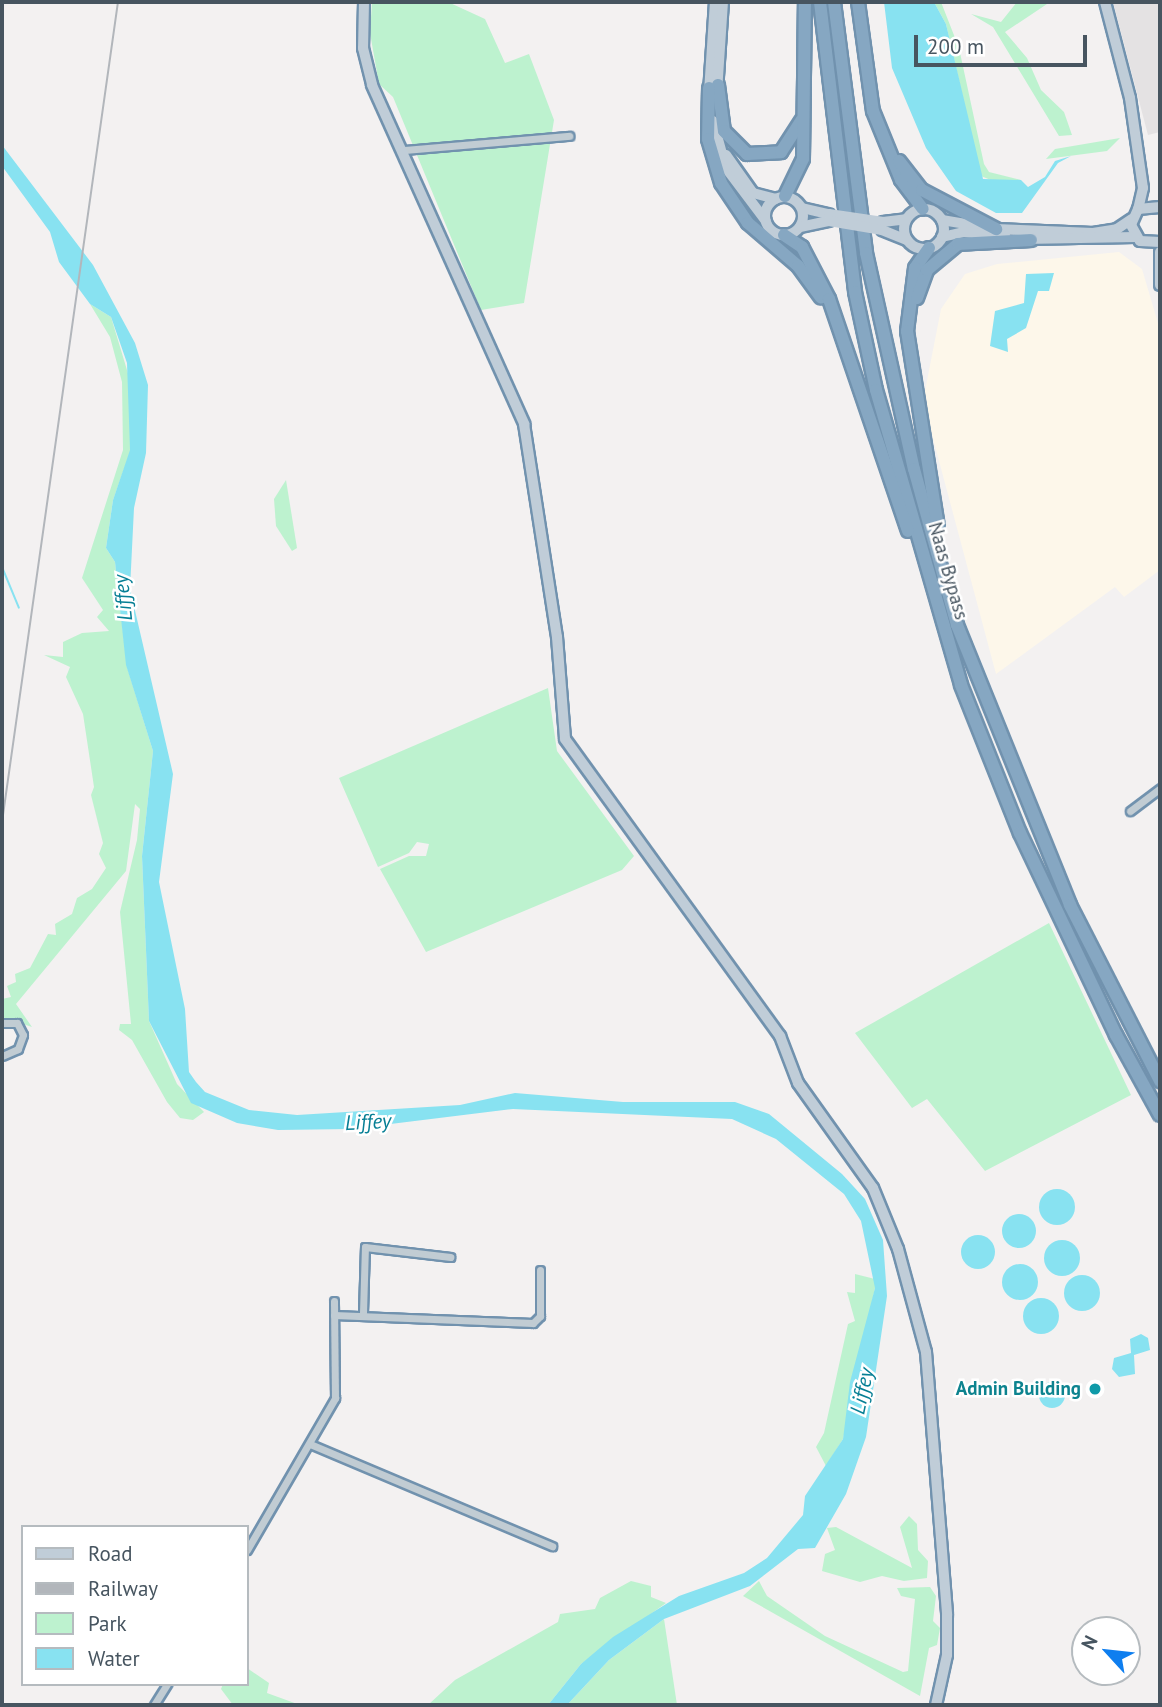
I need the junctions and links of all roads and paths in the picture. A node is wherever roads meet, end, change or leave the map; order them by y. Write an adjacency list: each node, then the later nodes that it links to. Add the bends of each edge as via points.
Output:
1 (364, 2): 13 (street, via 366,66)
2 (715, 2): 9 (street)
3 (723, 2): 9 (street)
4 (805, 2): 10 (highway)
5 (820, 2): 41 (highway, Naas Bypass, via 855,292 876,390)
6 (834, 2): 42 (highway, Naas Bypass, via 866,253 881,328 957,625)
7 (858, 2): 11 (highway, via 869,97)
8 (1105, 2): 14 (street, via 1130,98)
9 (713, 86): 10 (highway, via 724,131 737,149 758,157 781,152 792,142); 15 (street, via 725,154 753,193); 24 (street, via 721,158); 39 (highway, via 708,139 721,183 748,223 799,266)
10 (806, 93): 15 (highway, via 803,159)
11 (879, 127): 18 (highway, via 901,180); 27 (highway, via 922,190)
12 (569, 136): 13 (street)
13 (405, 150): 59 (street, via 524,424 557,637 565,739 780,1036 798,1083 873,1188 894,1238 926,1352 947,1615 947,1656)
14 (1143, 188): 16 (street); 19 (street)
15 (780, 197): 17 (street); 24 (street, via 766,208)
16 (1158, 206): 19 (street)
17 (802, 208): 20 (street); 26 (street)
18 (923, 209): 21 (street); 23 (street)
19 (1138, 209): 22 (street)
20 (829, 218): 25 (street, bridge); 26 (street)
21 (906, 219): 25 (street); 31 (street)
22 (1132, 219): 27 (street, via 1117,229 1093,233); 30 (street)
23 (942, 220): 27 (street); 29 (street)
24 (766, 221): 28 (street)
25 (882, 226): 31 (street)
26 (799, 229): 28 (street)
27 (996, 229)
28 (784, 235): 39 (highway, via 802,247)
29 (942, 237): 32 (street, via 964,232); 35 (street)
30 (1135, 237): 32 (street); 34 (street)
31 (908, 240): 35 (street)
32 (1031, 240): 40 (highway, via 973,242 943,253 922,280)
33 (1160, 242): 34 (street)
34 (1145, 243): 37 (street)
35 (929, 248): 40 (highway, via 913,280)
36 (1160, 252): 37 (street)
37 (1158, 268): 38 (street)
38 (1160, 285)
39 (842, 335): 41 (highway)
40 (909, 349): 42 (highway, via 925,472)
41 (940, 613): 48 (highway, Naas Bypass, via 961,685 1020,833 1116,1035)
42 (990, 707): 47 (highway, Naas Bypass, via 1070,905)
43 (1160, 788): 44 (street)
44 (1130, 811)
45 (2, 1023): 46 (street, via 17,1023 23,1035 18,1049)
46 (2, 1056)
47 (1160, 1081)
48 (1160, 1115)
49 (450, 1257): 52 (street, via 365,1247)
50 (540, 1270): 52 (street, via 540,1316 533,1323)
51 (334, 1301): 53 (street)
52 (363, 1312): 53 (street)
53 (334, 1315): 54 (street, via 335,1398)
54 (310, 1444): 55 (street); 56 (street)
55 (552, 1546)
56 (248, 1548)
57 (166, 1686): 58 (street)
58 (154, 1705)
59 (936, 1705)

